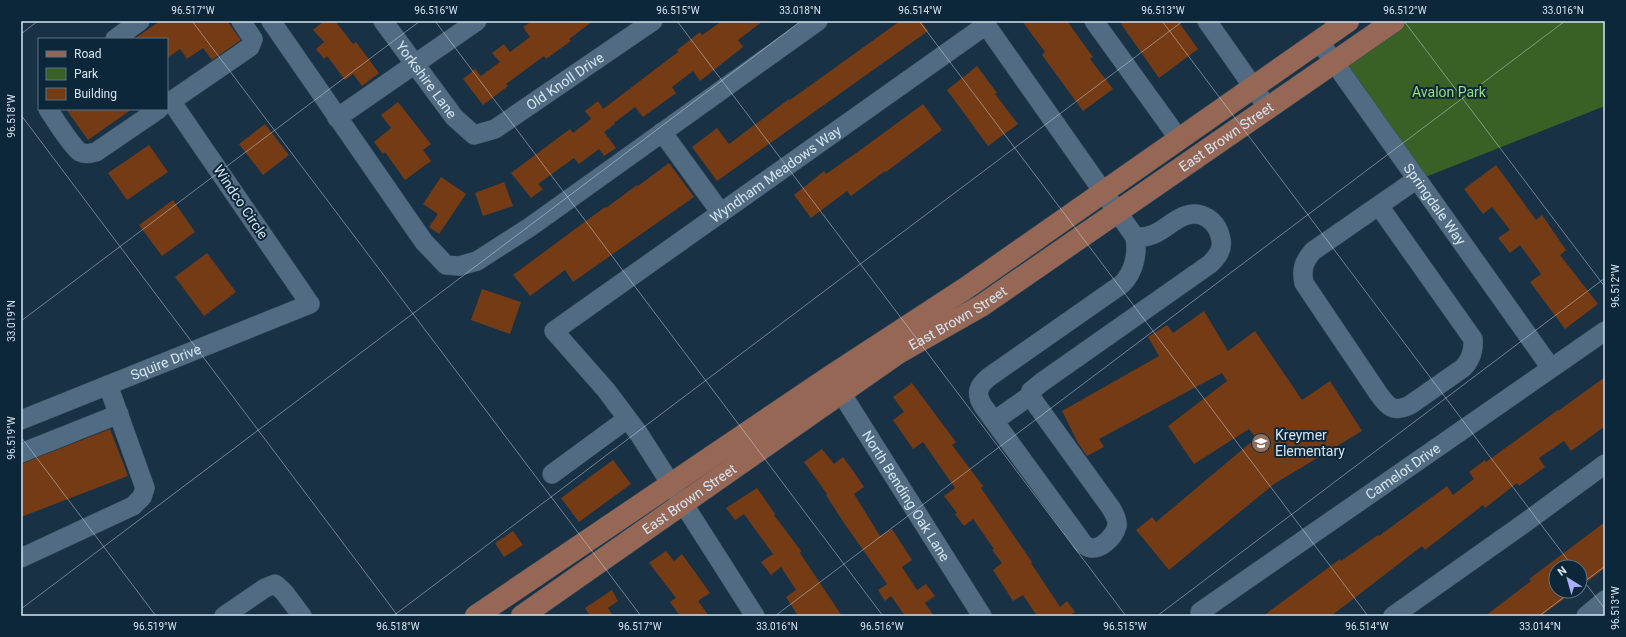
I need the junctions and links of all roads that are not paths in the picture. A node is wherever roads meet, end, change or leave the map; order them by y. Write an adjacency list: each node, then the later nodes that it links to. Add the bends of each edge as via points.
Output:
1 (140, 21): 12 (street)
2 (241, 21): 17 (street, via 253,39 250,47)
3 (271, 21): 22 (street)
4 (383, 21): 15 (street, Yorkshire Lane)
5 (477, 21): 15 (street)
6 (653, 21): 24 (street, Old Knoll Drive, via 495,129)
7 (818, 21): 23 (street)
8 (1094, 21): 25 (street)
9 (1206, 21): 16 (street)
10 (1394, 21): 14 (main road, East Brown Street)
11 (1343, 22): 13 (main road, East Brown Street)
12 (116, 38)
13 (1320, 41): 14 (street, Springdale Way); 16 (main road, East Brown Street)
14 (1334, 62): 19 (main road, East Brown Street); 26 (street, Springdale Way)
15 (415, 64): 22 (street); 24 (street, Yorkshire Lane, via 454,117)
16 (1253, 87): 19 (street); 25 (main road, East Brown Street)
17 (168, 104)
18 (168, 108): 32 (street, Windco Circle)
19 (1268, 108): 29 (main road, East Brown Street)
20 (49, 110): 21 (street, via 73,146 87,154 96,152)
21 (159, 110)
22 (337, 118): 23 (street, via 424,242 446,265 460,266 477,261 530,227)
23 (662, 132): 30 (street)
24 (474, 134)
25 (1179, 139): 27 (main road, East Brown Street)
26 (1418, 180): 28 (street); 34 (street, Springdale Way)
27 (1104, 192): 29 (street, Wyndham Meadows Way); 30 (street, Wyndham Meadows Way, via 986,25); 36 (main road, East Brown Street, via 966,288)
28 (1379, 206): 28 (street, via 1313,251 1304,263 1302,275 1304,283 1378,393 1388,406 1402,409 1462,368 1472,354 1473,339)
29 (1118, 212): 31 (street, Wyndham Meadows Way); 36 (main road, East Brown Street, via 981,306 898,354)
30 (721, 213): 39 (street, Wyndham Meadows Way, via 554,331 606,390)
31 (1135, 237): 37 (street, via 1153,235 1183,216 1193,214 1211,219 1217,226 1222,244 1219,254 1210,264 1034,388); 41 (street, via 1134,263 1122,284 982,382 978,398)
32 (310, 304): 35 (street, Squire Drive)
33 (1605, 330): 34 (street, Camelot Drive)
34 (1551, 368): 51 (street, Camelot Drive)
35 (108, 385): 38 (street); 40 (street, Squire Drive)
36 (836, 385): 45 (main road, East Brown Street); 46 (main road, East Brown Street); 56 (street, North Bending Oak Lane)
37 (1031, 395): 41 (street); 41 (street, via 1114,513 1117,526 1105,544 1095,548 1086,546)
38 (119, 414): 42 (street); 47 (street, via 144,488 142,498 133,506)
39 (627, 419): 44 (street); 45 (street, Wyndham Meadows Way)
40 (21, 420)
41 (994, 421)
42 (22, 451)
43 (1605, 464): 57 (street)
44 (552, 474)
45 (670, 485): 46 (street, Wyndham Meadows Way); 48 (main road, East Brown Street)
46 (683, 504): 50 (main road, East Brown Street); 55 (street, Wyndham Meadows Way)
47 (21, 558)
48 (518, 588): 50 (street); 54 (main road, East Brown Street)
49 (1605, 600): 58 (street)
50 (529, 614)
51 (1201, 614)
52 (224, 616): 53 (street, via 275,584)
53 (302, 616)
54 (476, 616)
55 (755, 616)
56 (982, 616)
57 (1393, 616)
58 (1586, 616)

